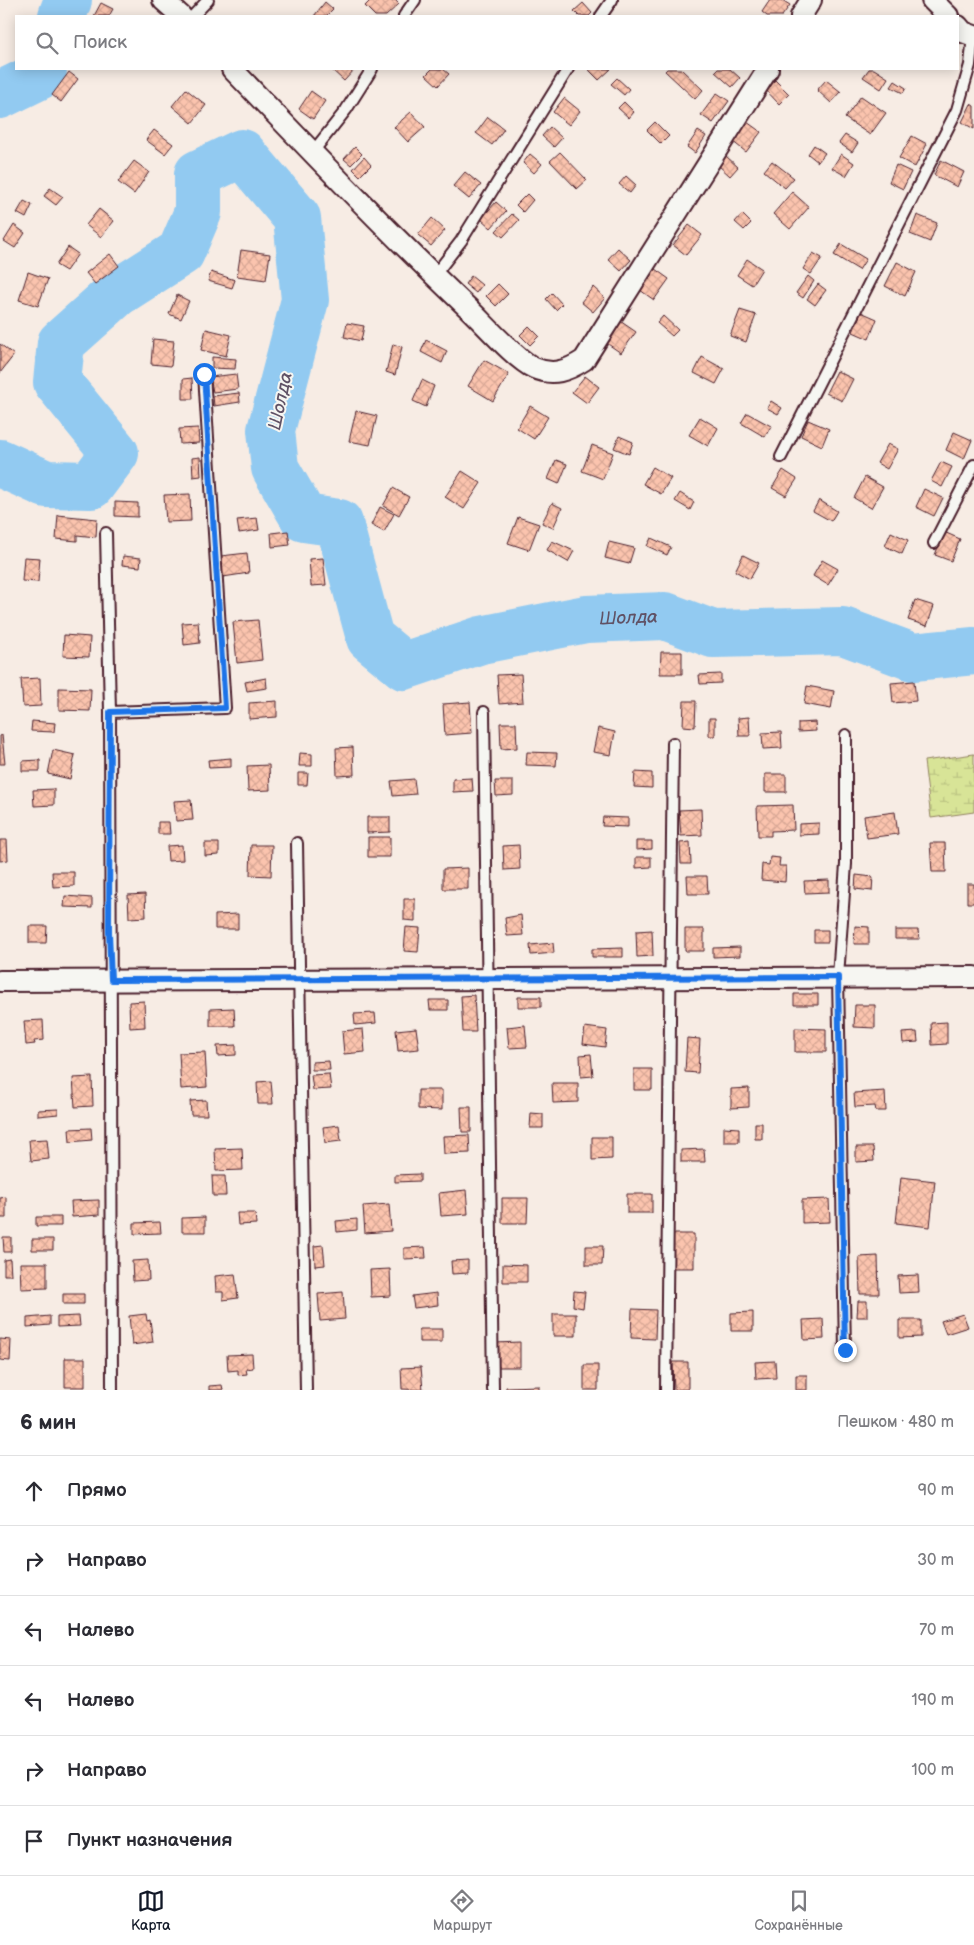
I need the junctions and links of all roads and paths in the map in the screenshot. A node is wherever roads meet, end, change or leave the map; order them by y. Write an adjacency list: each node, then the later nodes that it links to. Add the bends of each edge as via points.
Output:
1 (163, 0): 7 (street)
2 (208, 0): 8 (lane)
3 (414, 0): 9 (lane)
4 (612, 0): 10 (lane)
5 (811, 0): 11 (street)
6 (932, 0): 12 (street)
7 (180, 15)
8 (194, 15)
9 (405, 15)
10 (602, 15)
11 (802, 15)
12 (947, 15)
13 (968, 32): 21 (lane, via 970,65 957,110)
14 (233, 70): 18 (street)
15 (371, 70): 18 (lane, via 346,110)
16 (567, 70): 19 (lane)
17 (767, 70): 19 (street, via 584,360 570,369 553,373 533,367)
18 (312, 153): 19 (street)
19 (434, 276)
20 (204, 374): 25 (lane, via 225,708)
21 (781, 458)
22 (974, 465): 24 (lane)
23 (106, 533): 25 (lane)
24 (934, 543)
25 (110, 712): 34 (lane)
26 (484, 712): 33 (lane)
27 (846, 735): 30 (lane, via 846,864)
28 (674, 743): 32 (lane)
29 (297, 843): 35 (lane)
30 (838, 977): 31 (street); 32 (street); 37 (lane)
31 (974, 977)
32 (672, 978): 33 (street); 41 (lane)
33 (488, 979): 35 (street); 40 (lane)
34 (111, 980): 35 (street); 36 (street); 38 (lane)
35 (299, 980): 39 (lane)
36 (0, 981)
37 (845, 1350)
38 (112, 1390)
39 (306, 1390)
40 (493, 1390)
41 (666, 1390)

